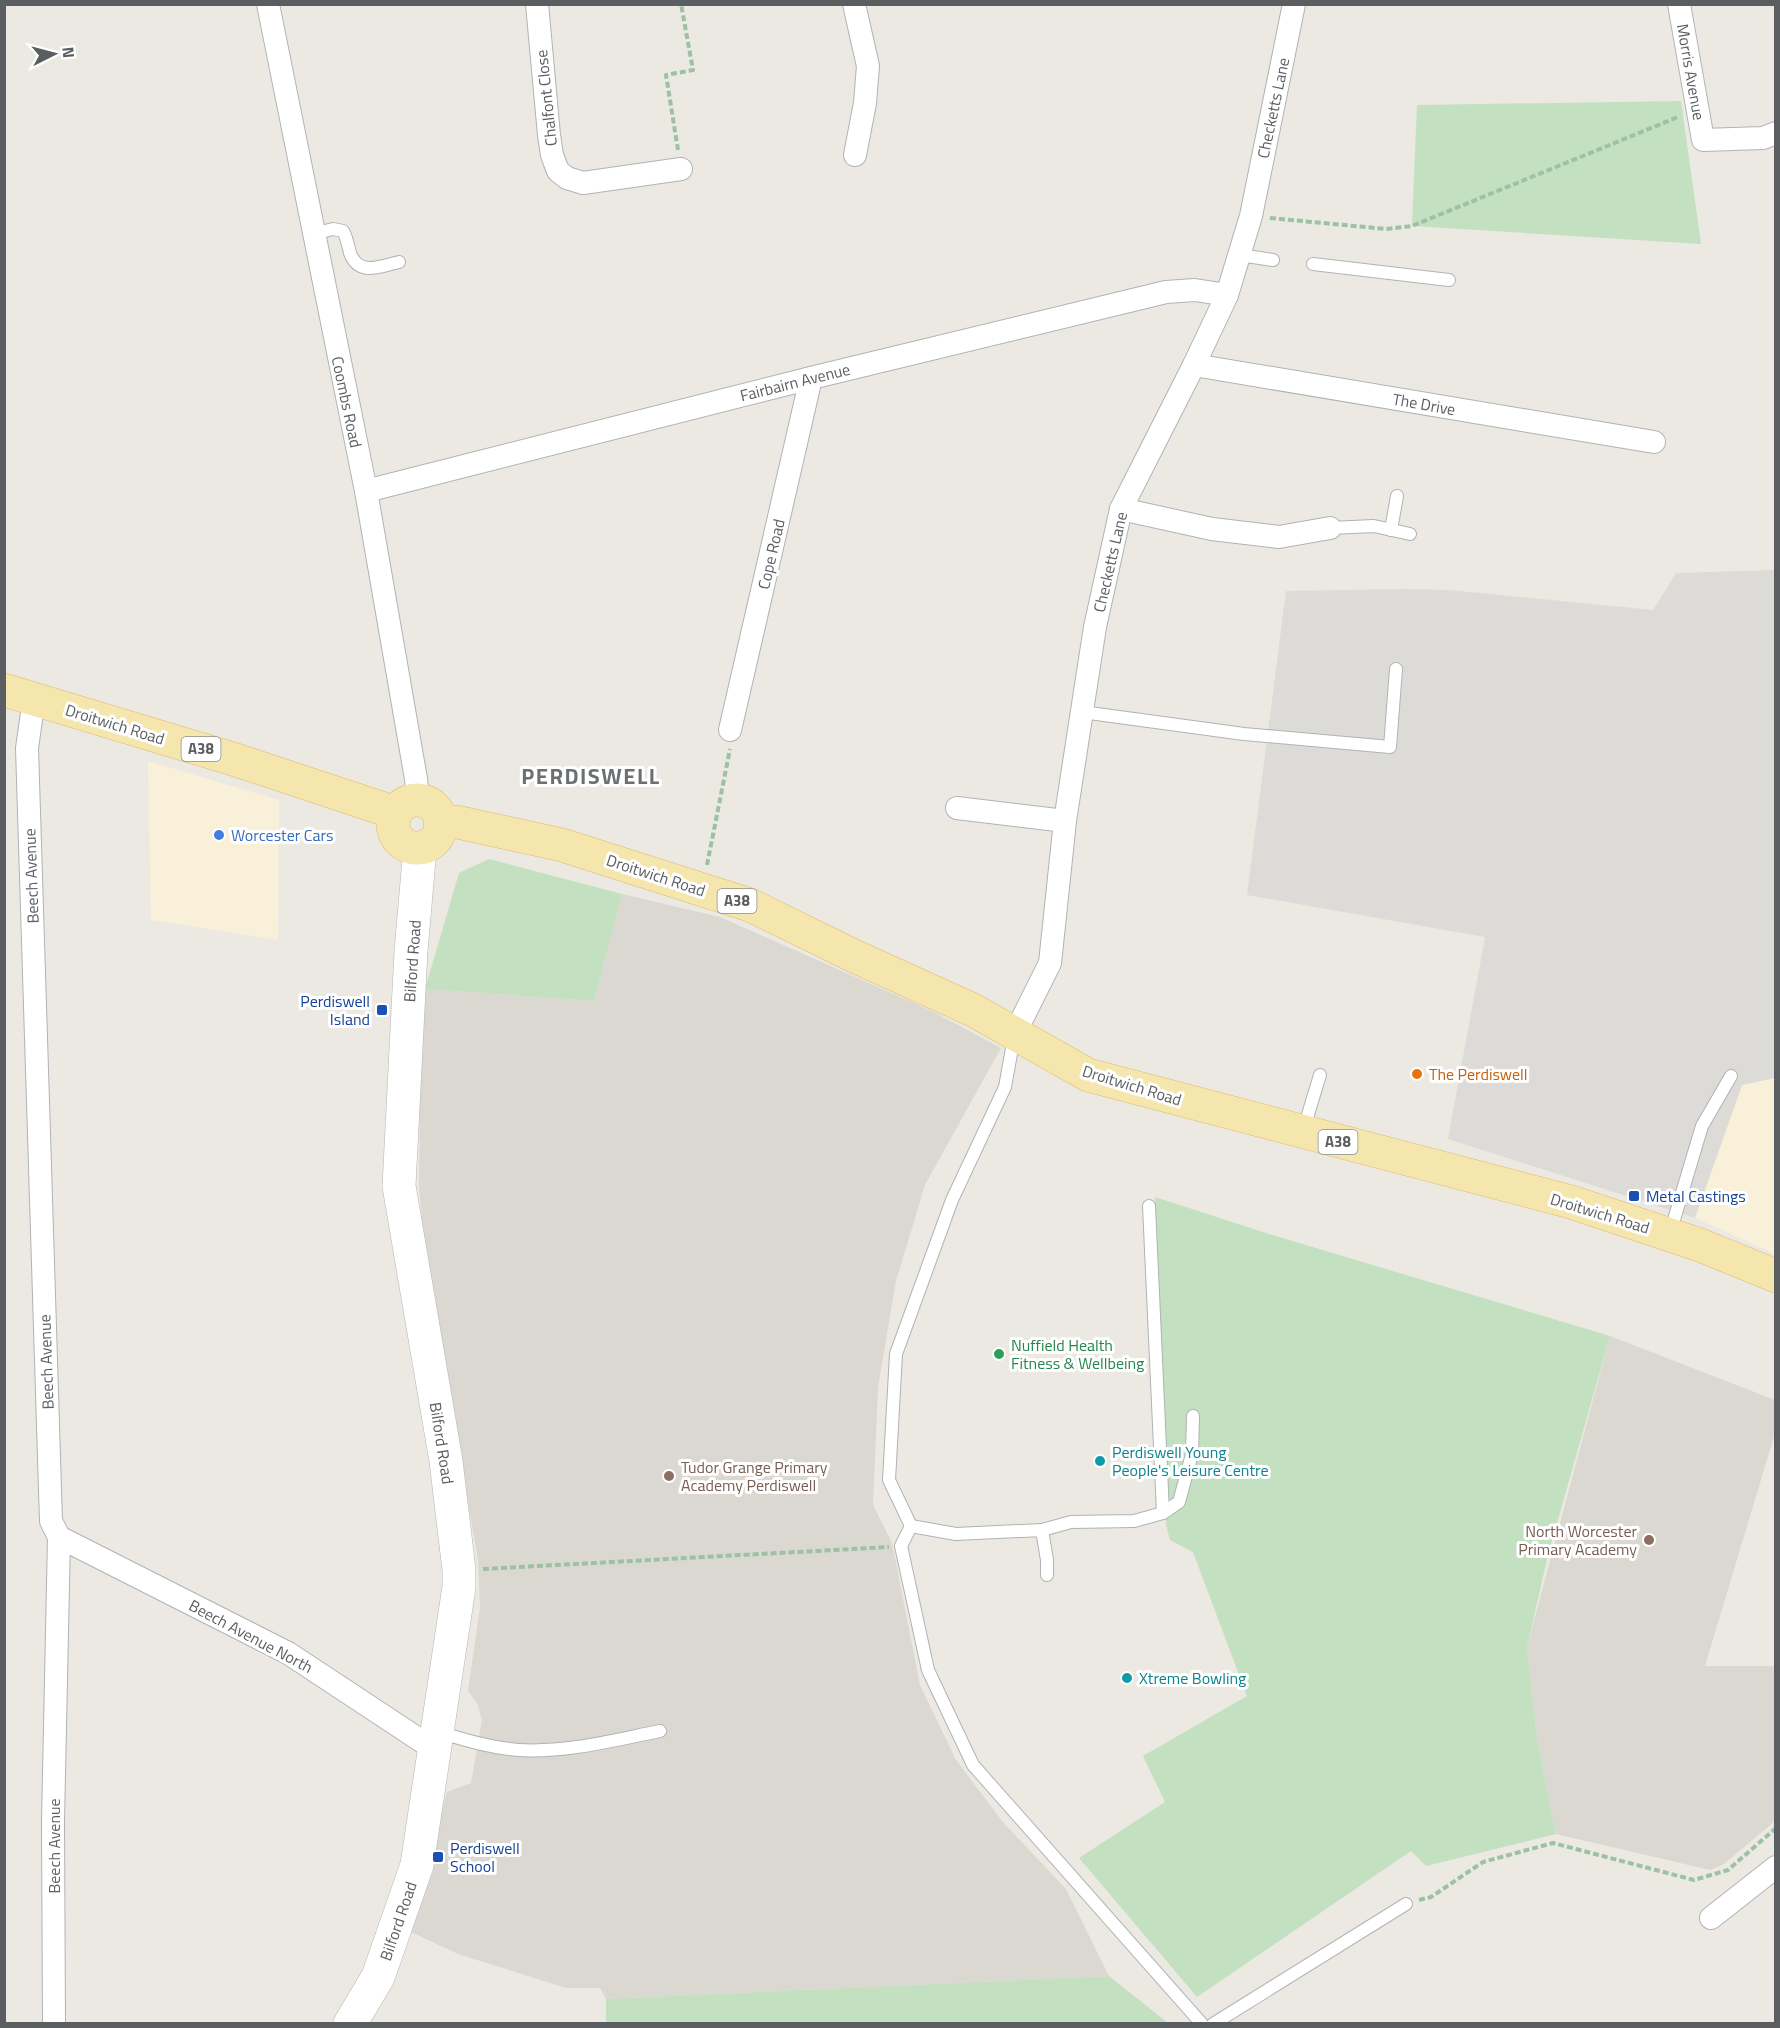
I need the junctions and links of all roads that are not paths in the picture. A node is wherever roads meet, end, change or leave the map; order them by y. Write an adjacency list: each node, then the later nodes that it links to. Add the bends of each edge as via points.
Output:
1 (268, 4): 9 (street, Coombs Road)
2 (537, 4): 8 (street, Chalfont Close, via 549,135 558,171 583,183)
3 (854, 4): 7 (street, via 867,66)
4 (1294, 4): 10 (street, Checketts Lane)
5 (1679, 4): 6 (street, Morris Avenue, via 1703,140 1763,138)
6 (1776, 133)
7 (855, 155)
8 (681, 169)
9 (313, 234): 12 (lane, via 343,231 357,266); 19 (street, Coombs Road)
10 (1240, 255): 11 (lane); 15 (street, Checketts Lane)
11 (1273, 260)
12 (399, 262)
13 (1313, 264): 14 (lane)
14 (1449, 280)
15 (1227, 294): 16 (street, Checketts Lane); 17 (street, Fairbairn Avenue, via 1166,292)
16 (1194, 365): 18 (street, The Drive); 21 (street, Checketts Lane)
17 (812, 378): 19 (street, Fairbairn Avenue); 28 (street, Cope Road)
18 (1654, 442)
19 (366, 491): 30 (street, Coombs Road, via 414,768)
20 (1397, 496): 23 (lane)
21 (1121, 509): 22 (street, via 1212,529 1279,537); 27 (street, Checketts Lane, via 1095,627)
22 (1330, 528): 23 (lane, via 1374,526)
23 (1392, 530): 24 (lane)
24 (1410, 534)
25 (1396, 669): 27 (lane, via 1390,747 1244,734)
26 (19, 695): 30 (main road, Droitwich Road / A38, via 381,808); 43 (street, Beech Avenue, via 28,771 51,1521)
27 (1082, 712): 31 (street, Checketts Lane)
28 (730, 730)
29 (957, 808): 31 (street)
30 (418, 813): 32 (main road, Droitwich Road / A38, via 562,845 750,905); 46 (main road, Bilford Road, via 393,826 405,845 420,848 399,1186 446,1461 459,1570)
31 (1065, 821): 32 (street, Checketts Lane, via 1050,963)
32 (1015, 1033): 35 (main road, Droitwich Road / A38, via 1088,1075); 41 (lane, via 1005,1087 952,1200 896,1354 889,1480)
33 (1320, 1075): 35 (lane)
34 (1731, 1076): 37 (lane, via 1702,1126)
35 (1303, 1133): 37 (main road, Droitwich Road / A38, via 1571,1202)
36 (1149, 1206): 40 (lane)
37 (1669, 1234): 38 (main road, Droitwich Road / A38)
38 (1776, 1276)
39 (1193, 1416): 40 (lane, via 1192,1454 1179,1502)
40 (1163, 1513): 42 (lane, via 1134,1521 1071,1521)
41 (911, 1526): 42 (lane, via 956,1534); 52 (lane, via 901,1546 928,1670 973,1765)
42 (1042, 1530): 44 (lane)
43 (59, 1537): 46 (street, Beech Avenue North, via 288,1653); 50 (street, Beech Avenue, via 53,1822)
44 (1047, 1575)
45 (660, 1731): 46 (lane, via 576,1747 520,1750)
46 (436, 1741): 51 (main road, Bilford Road, via 417,1865 378,1977)
47 (1776, 1867): 49 (street)
48 (1406, 1904): 53 (lane)
49 (1711, 1918)
50 (54, 2024)
51 (350, 2024)
52 (1202, 2024)
53 (1213, 2024)

